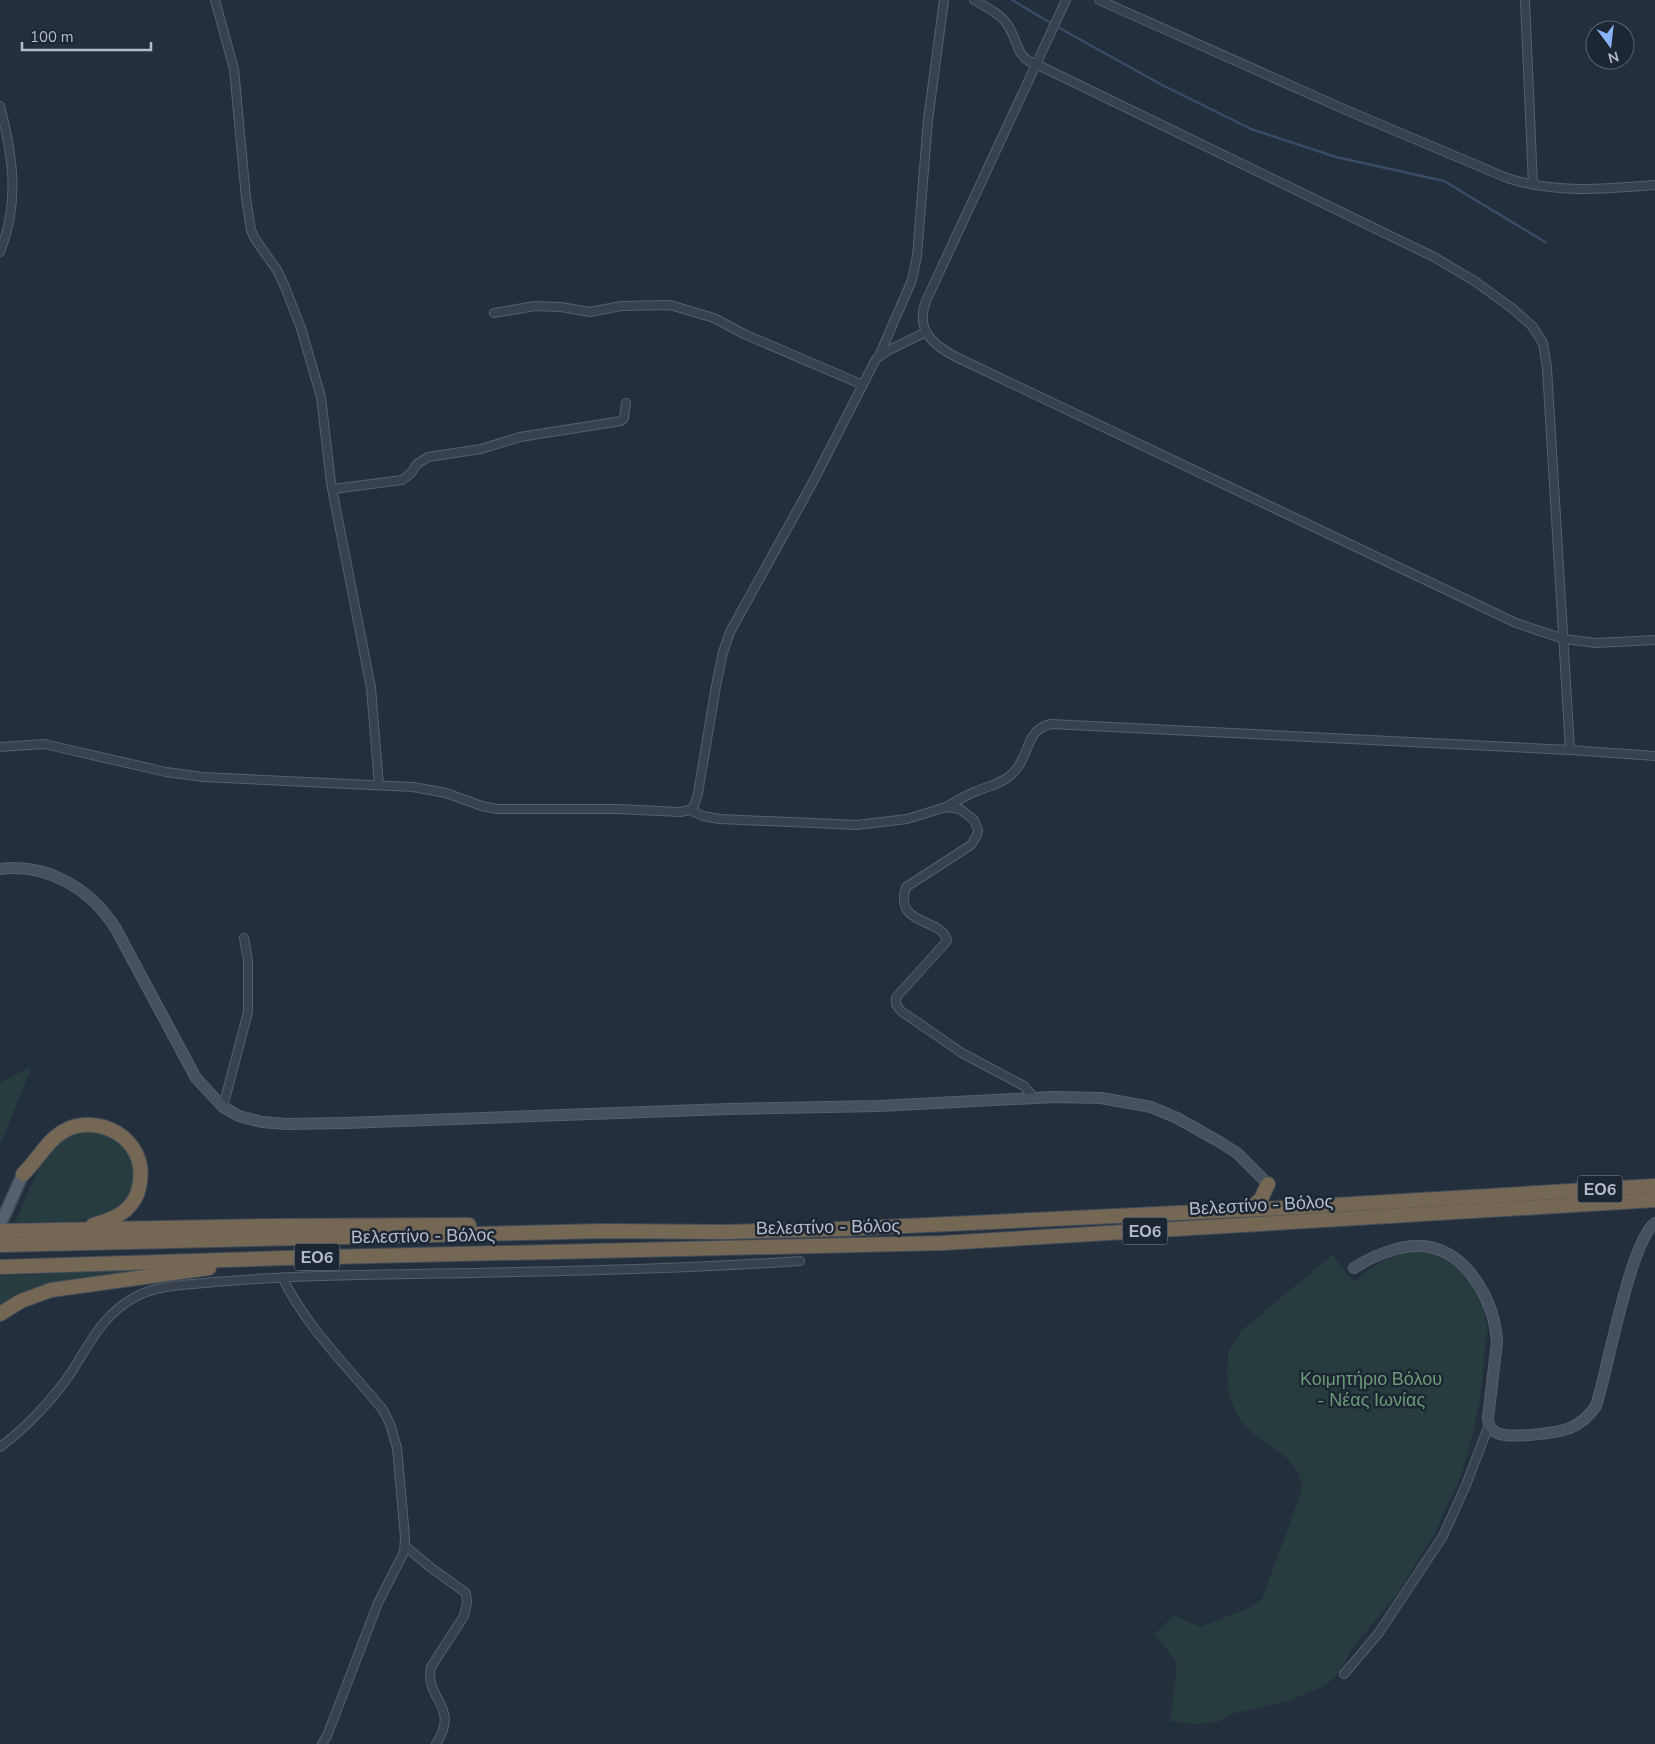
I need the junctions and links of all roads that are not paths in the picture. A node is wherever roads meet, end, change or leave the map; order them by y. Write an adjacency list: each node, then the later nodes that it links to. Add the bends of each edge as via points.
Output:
1 (215, 0): 17 (street, via 234,69 251,230 283,280 306,345 321,397)
2 (944, 0): 14 (street, via 929,111 917,256 912,280)
3 (974, 0): 7 (street, via 1002,18 1024,59)
4 (1066, 0): 7 (street)
5 (1099, 0): 9 (street, via 1495,174)
6 (1525, 0): 9 (street)
7 (1036, 64): 13 (street, via 926,301 923,316); 18 (street, via 1434,257 1476,282 1532,326 1541,339 1546,356)
8 (0, 106): 11 (street, via 10,147 13,178 10,220)
9 (1533, 185): 10 (street, via 1578,190)
10 (1655, 185)
11 (0, 252)
12 (494, 313): 15 (street, via 534,306 590,312 621,306 670,305 722,321 744,334)
13 (926, 332): 14 (street); 18 (street, via 942,349 964,362 1516,623)
14 (879, 356): 15 (street)
15 (862, 385): 25 (street, via 730,632 716,686 698,793)
16 (626, 403): 17 (street, via 623,420 619,422 520,437 480,449 428,457 402,480)
17 (333, 489): 23 (street, via 371,688)
18 (1564, 639): 19 (street, via 1596,643); 21 (street)
19 (1655, 640)
20 (0, 747): 23 (street, via 44,744 166,772 203,777)
21 (1570, 750): 22 (street); 24 (street, via 1052,724 1036,731 1023,760 1012,774)
22 (1655, 756)
23 (379, 786): 25 (street, via 436,790 497,809)
24 (946, 807): 25 (street, via 906,819 856,825 720,819); 28 (street, via 960,809 974,820 977,835 971,844 906,887 903,896 907,911 943,931 946,941 900,992 896,1004 901,1011 962,1053 1024,1086)
25 (690, 810)
26 (0, 869): 29 (street, via 22,869 60,878 82,891 101,909 129,951 196,1078)
27 (244, 938): 29 (street, via 248,961 248,1012)
28 (1034, 1098): 29 (street, via 879,1106 286,1124 239,1116); 31 (street, via 1101,1098 1151,1107 1218,1140)
29 (223, 1107)
30 (23, 1174): 37 (main road); 38 (highway, via 49,1142 75,1126 98,1124 115,1131 130,1144 140,1167 137,1194 128,1208 99,1224)
31 (1268, 1184): 34 (highway); 35 (highway, via 1262,1199)
32 (1655, 1186): 34 (highway, Βελεστίνο - Βόλος / ΕΟ6)
33 (1655, 1200): 41 (highway, Βελεστίνο - Βόλος / ΕΟ6, via 953,1242)
34 (1284, 1208): 35 (highway, Βελεστίνο - Βόλος / ΕΟ6)
35 (1250, 1209): 39 (highway, Βελεστίνο - Βόλος / ΕΟ6, via 842,1229)
36 (1655, 1223): 49 (street, via 1644,1236 1637,1254 1601,1393 1590,1414 1570,1428 1546,1434 1503,1435 1492,1430)
37 (1, 1225): 38 (highway)
38 (70, 1230): 39 (highway, via 515,1225)
39 (604, 1231): 40 (highway, Βελεστίνο - Βόλος / ΕΟ6)
40 (0, 1245)
41 (725, 1249): 42 (highway, Βελεστίνο - Βόλος / ΕΟ6); 44 (street)
42 (285, 1258): 45 (highway, Βελεστίνο - Βόλος / ΕΟ6); 48 (highway, via 51,1290 21,1301)
43 (800, 1261): 44 (street)
44 (725, 1265): 47 (street)
45 (0, 1267)
46 (1354, 1268): 49 (street, via 1379,1254 1421,1246 1444,1252 1471,1275 1489,1305 1496,1332)
47 (282, 1277): 50 (street, via 160,1288 132,1300 109,1317 64,1382 29,1422); 51 (street, via 307,1320 383,1410 390,1424 399,1464)
48 (0, 1314)
49 (1489, 1424): 52 (street, via 1442,1536 1378,1634)
50 (0, 1447)
51 (405, 1546): 53 (street, via 378,1603); 54 (street, via 466,1593 464,1616 431,1667 431,1682 446,1724)
52 (1344, 1674)
53 (322, 1744)
54 (436, 1744)

